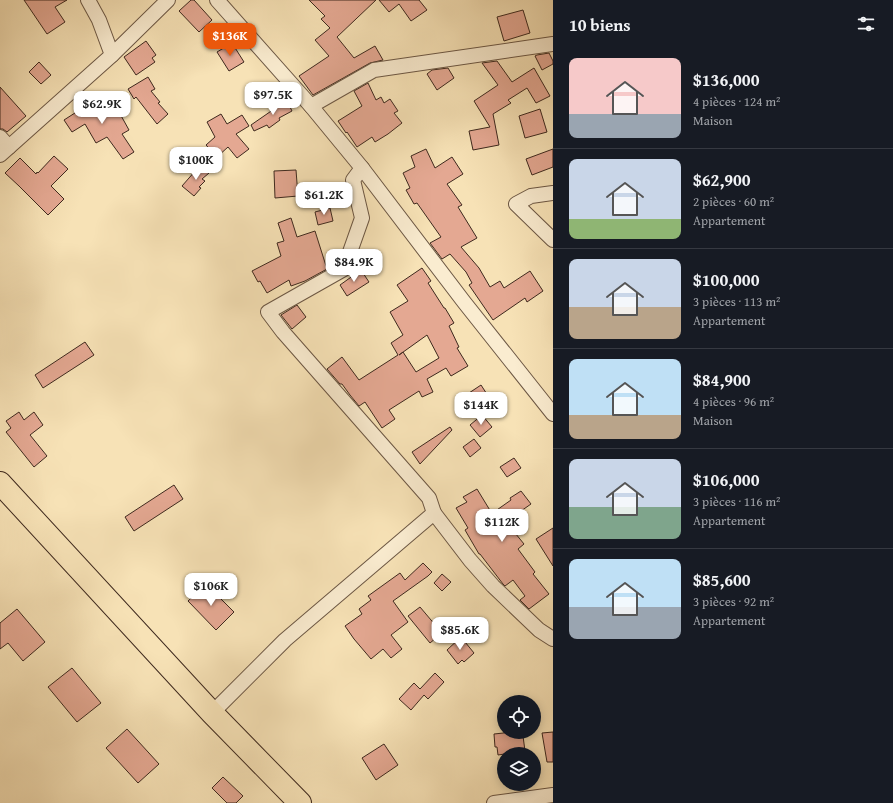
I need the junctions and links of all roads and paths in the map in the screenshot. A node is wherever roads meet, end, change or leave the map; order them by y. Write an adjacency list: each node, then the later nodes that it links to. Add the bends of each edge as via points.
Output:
1 (88, 0): 5 (street, via 99,20)
2 (168, 0): 5 (street)
3 (217, 0): 6 (street)
4 (553, 44): 6 (street, via 374,70)
5 (112, 55): 7 (street)
6 (311, 106): 8 (street)
7 (3, 146)
8 (362, 168): 11 (street); 13 (street, via 353,180 362,218 344,269 268,312 429,498)
9 (553, 193): 10 (street, via 531,196 516,204)
10 (553, 240)
11 (553, 414)
12 (0, 483): 15 (main road)
13 (434, 513): 14 (street, via 493,586 539,630); 15 (street, via 286,640)
14 (553, 639)
15 (212, 713): 17 (main road)
16 (553, 795): 18 (street)
17 (300, 803)
18 (494, 803)

